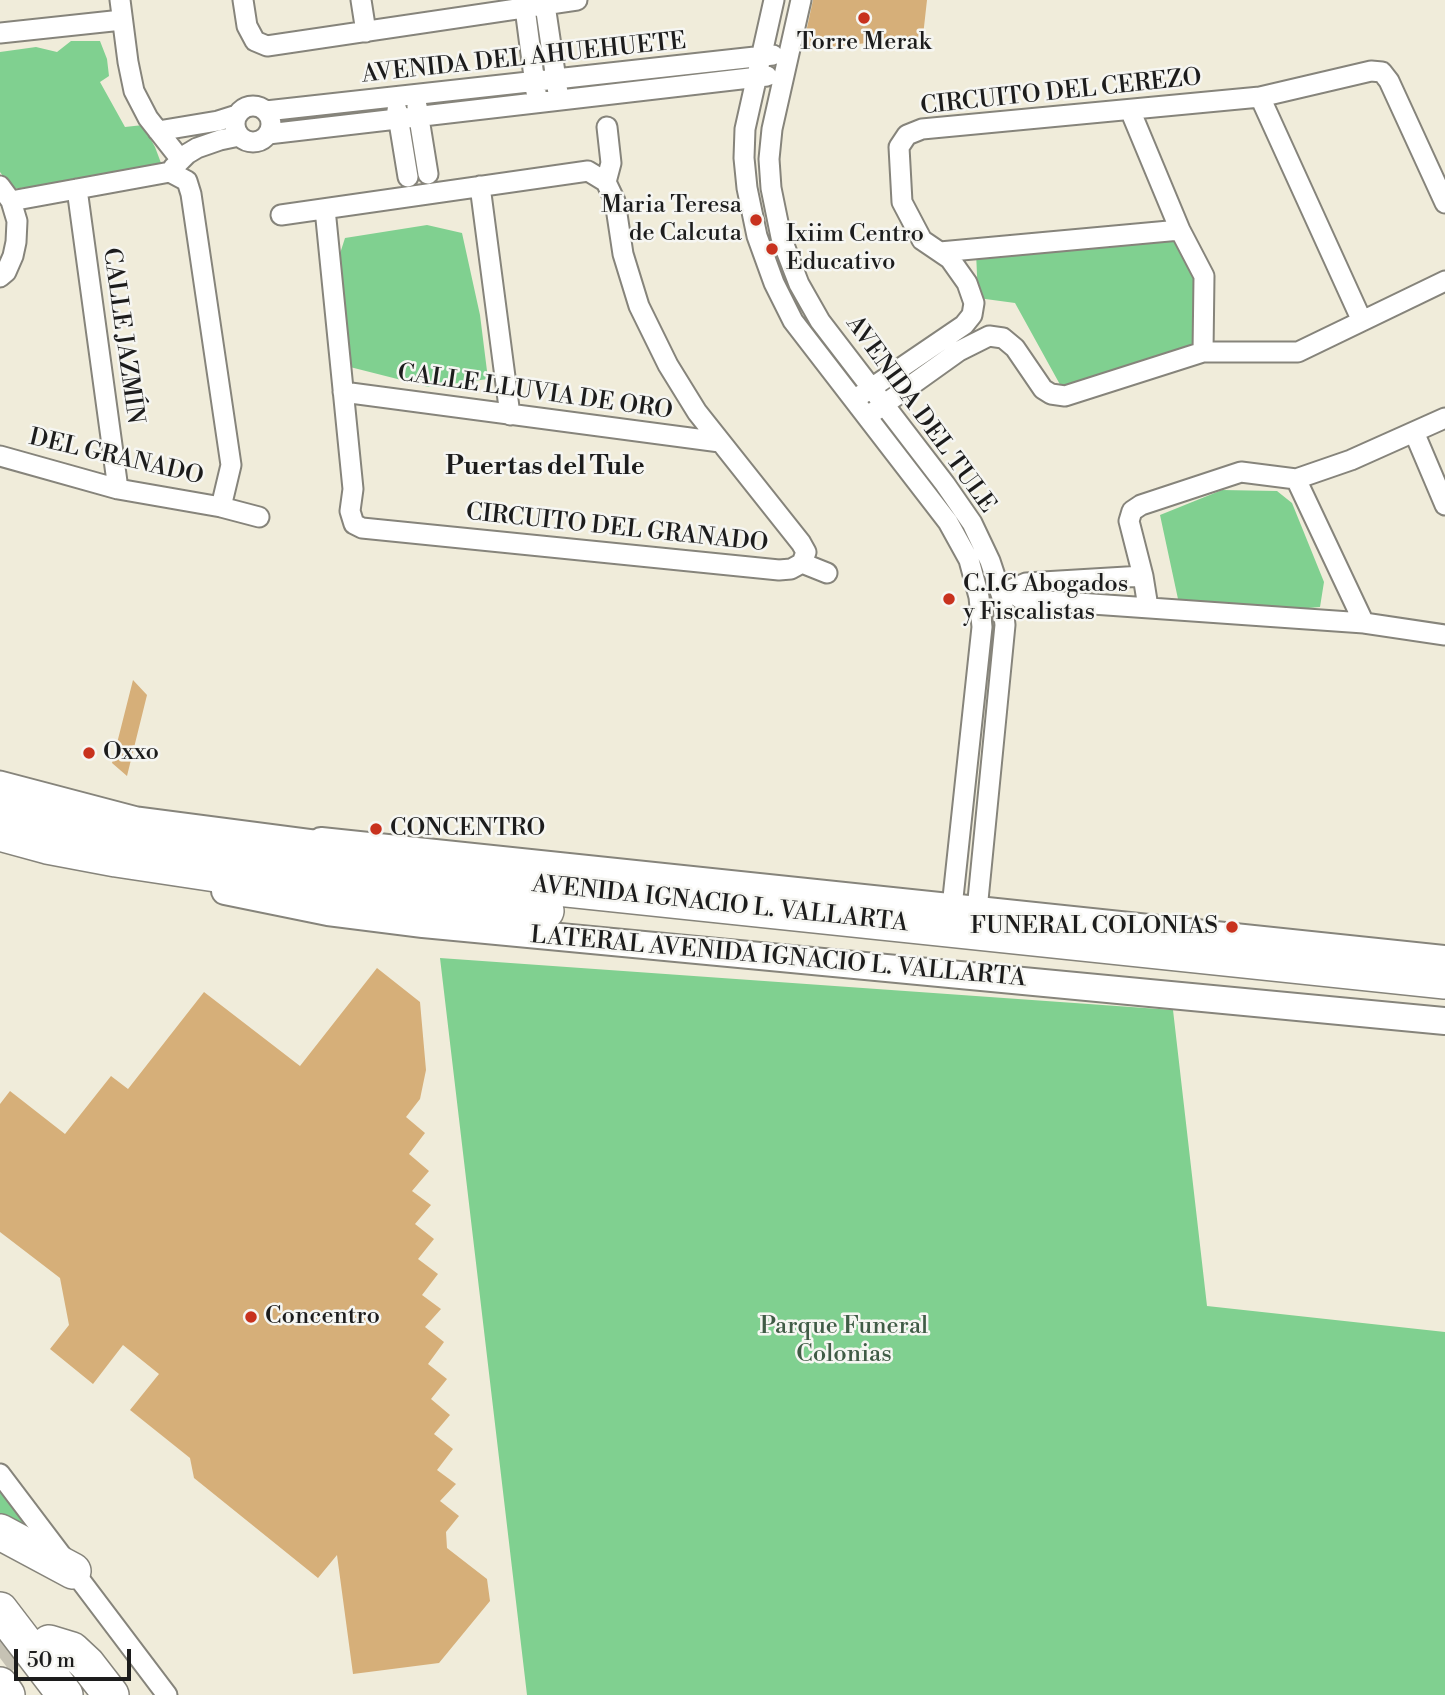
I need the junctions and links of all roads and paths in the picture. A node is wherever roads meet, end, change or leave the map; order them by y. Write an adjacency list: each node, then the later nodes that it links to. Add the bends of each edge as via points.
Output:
1 (120, 0): 10 (street)
2 (243, 0): 11 (street, via 247,26 255,41 267,46)
3 (361, 0): 11 (street)
4 (577, 0): 7 (street)
5 (774, 0): 16 (street, AVENIDA DEL TULE)
6 (801, 0): 15 (street, AVENIDA DEL TULE)
7 (545, 5): 9 (street); 13 (street)
8 (481, 7): 9 (street); 11 (street)
9 (525, 8): 14 (street)
10 (122, 20): 12 (street); 32 (street, via 135,91)
11 (366, 32)
12 (0, 33)
13 (552, 49): 14 (street); 19 (street)
14 (531, 52): 20 (street)
15 (788, 53): 16 (street, AVENIDA DEL AHUEHUETE); 17 (street, AVENIDA DEL TULE)
16 (761, 57): 18 (street, AVENIDA DEL TULE); 19 (street, AVENIDA DEL AHUEHUETE)
17 (784, 74): 18 (street, AVENIDA DEL AHUEHUETE); 53 (street, AVENIDA DEL TULE, via 769,159 781,237 820,321)
18 (756, 77): 24 (street, AVENIDA DEL AHUEHUETE); 55 (street, AVENIDA DEL TULE, via 744,158 757,236 793,321)
19 (556, 80): 20 (street, AVENIDA DEL AHUEHUETE); 24 (street)
20 (535, 82): 21 (street, AVENIDA DEL AHUEHUETE); 25 (street)
21 (415, 96): 23 (street, AVENIDA DEL AHUEHUETE); 29 (street)
22 (1260, 97): 26 (street, CIRCUITO DEL CEREZO); 42 (street, CIRCUITO DEL CEREZO, via 1382,72); 49 (street)
23 (395, 98): 27 (street, AVENIDA DEL AHUEHUETE); 30 (street)
24 (559, 101): 25 (street, AVENIDA DEL AHUEHUETE)
25 (538, 104): 29 (street, AVENIDA DEL AHUEHUETE)
26 (1130, 110): 45 (street); 46 (street, CIRCUITO DEL CEREZO, via 922,129 907,135 899,147 902,202 922,240)
27 (266, 111): 28 (street, via 247,107); 33 (street, via 271,126)
28 (237, 115): 32 (street); 34 (street, via 234,122)
29 (419, 118): 30 (street, AVENIDA DEL AHUEHUETE); 36 (street)
30 (398, 120): 33 (street, AVENIDA DEL AHUEHUETE); 38 (street)
31 (607, 127): 37 (street, via 611,163)
32 (158, 131): 35 (street)
33 (268, 134): 34 (street, via 254,142)
34 (239, 136): 35 (street, via 208,143)
35 (179, 162): 40 (street); 66 (street, via 191,194 231,465)
36 (429, 182): 38 (street); 39 (street)
37 (606, 182): 39 (street, via 588,171); 61 (street, CIRCUITO DEL GRANADO, via 615,201 623,254 639,306 668,365)
38 (409, 185): 43 (street)
39 (480, 186): 57 (street)
40 (77, 190): 41 (street); 64 (street, CALLE JAZMÍN)
41 (6, 193): 47 (street, via 17,221 16,242 6,272)
42 (1445, 203)
43 (325, 209): 44 (street); 54 (street, CIRCUITO DEL GRANADO)
44 (281, 215)
45 (1180, 230): 46 (street); 52 (street, via 1204,276)
46 (940, 252): 50 (street, CIRCUITO DEL CEREZO, via 967,283 974,303)
47 (0, 276)
48 (1445, 281): 49 (street)
49 (1362, 321): 52 (street, via 1298,352)
50 (964, 325): 51 (street); 53 (street)
51 (975, 341): 52 (street, via 1003,338 1043,389 1065,396); 56 (street)
52 (1203, 352)
53 (872, 389): 55 (street); 56 (street, AVENIDA DEL TULE)
54 (343, 392): 57 (street, CALLE LLUVIA DE ORO); 68 (street, CIRCUITO DEL GRANADO, via 353,489 350,511 354,524 362,528 779,569)
55 (855, 400): 58 (street, AVENIDA DEL TULE)
56 (884, 405): 58 (street); 73 (street, AVENIDA DEL TULE, via 972,523)
57 (510, 415): 61 (street, CALLE LLUVIA DE ORO)
58 (867, 416): 74 (street, AVENIDA DEL TULE, via 948,522 969,560)
59 (1445, 418): 60 (street)
60 (1414, 432): 63 (street); 65 (street)
61 (720, 442): 68 (street, CIRCUITO DEL GRANADO, via 801,543 806,552)
62 (0, 456): 64 (street, DEL GRANADO)
63 (1296, 479): 70 (street, via 1241,472 1141,505 1132,511 1129,521); 78 (street)
64 (118, 489): 66 (street, DEL GRANADO)
65 (1445, 505)
66 (221, 507): 67 (street, DEL GRANADO)
67 (259, 517)
68 (802, 563): 69 (street)
69 (827, 573)
70 (1143, 576): 71 (street); 77 (street)
71 (1111, 577): 72 (street); 76 (street)
72 (1064, 580): 73 (street, via 1027,583); 75 (street)
73 (1006, 593): 74 (street); 75 (street, via 1021,599); 86 (street, AVENIDA DEL TULE)
74 (979, 597): 86 (street, AVENIDA DEL TULE, via 982,627)
75 (1065, 601): 76 (street)
76 (1113, 604): 77 (street)
77 (1148, 607): 78 (street)
78 (1364, 623): 79 (street)
79 (1445, 635)
80 (0, 781): 83 (street, via 137,817)
81 (0, 801): 85 (highway, AVENIDA IGNACIO L. VALLARTA, via 137,837)
82 (0, 833): 84 (highway, AVENIDA IGNACIO L. VALLARTA)
83 (321, 841): 85 (highway); 86 (street)
84 (116, 859): 91 (highway, AVENIDA IGNACIO L. VALLARTA, via 302,887); 92 (street, LATERAL AVENIDA IGNACIO L. VALLARTA, via 239,895 423,924)
85 (429, 874): 89 (highway, AVENIDA IGNACIO L. VALLARTA)
86 (965, 909): 87 (street)
87 (1445, 959)
88 (1445, 971): 89 (highway)
89 (1390, 976): 90 (highway, AVENIDA IGNACIO L. VALLARTA)
90 (1445, 981)
91 (1445, 999)
92 (1445, 1021)
93 (0, 1474): 95 (street)
94 (0, 1532): 95 (highway)
95 (73, 1571): 102 (street)
96 (0, 1610): 100 (highway)
97 (50, 1643): 101 (highway, via 72,1650)
98 (0, 1685): 99 (highway)
99 (8, 1695)
100 (65, 1695)
101 (111, 1695)
102 (167, 1695)

